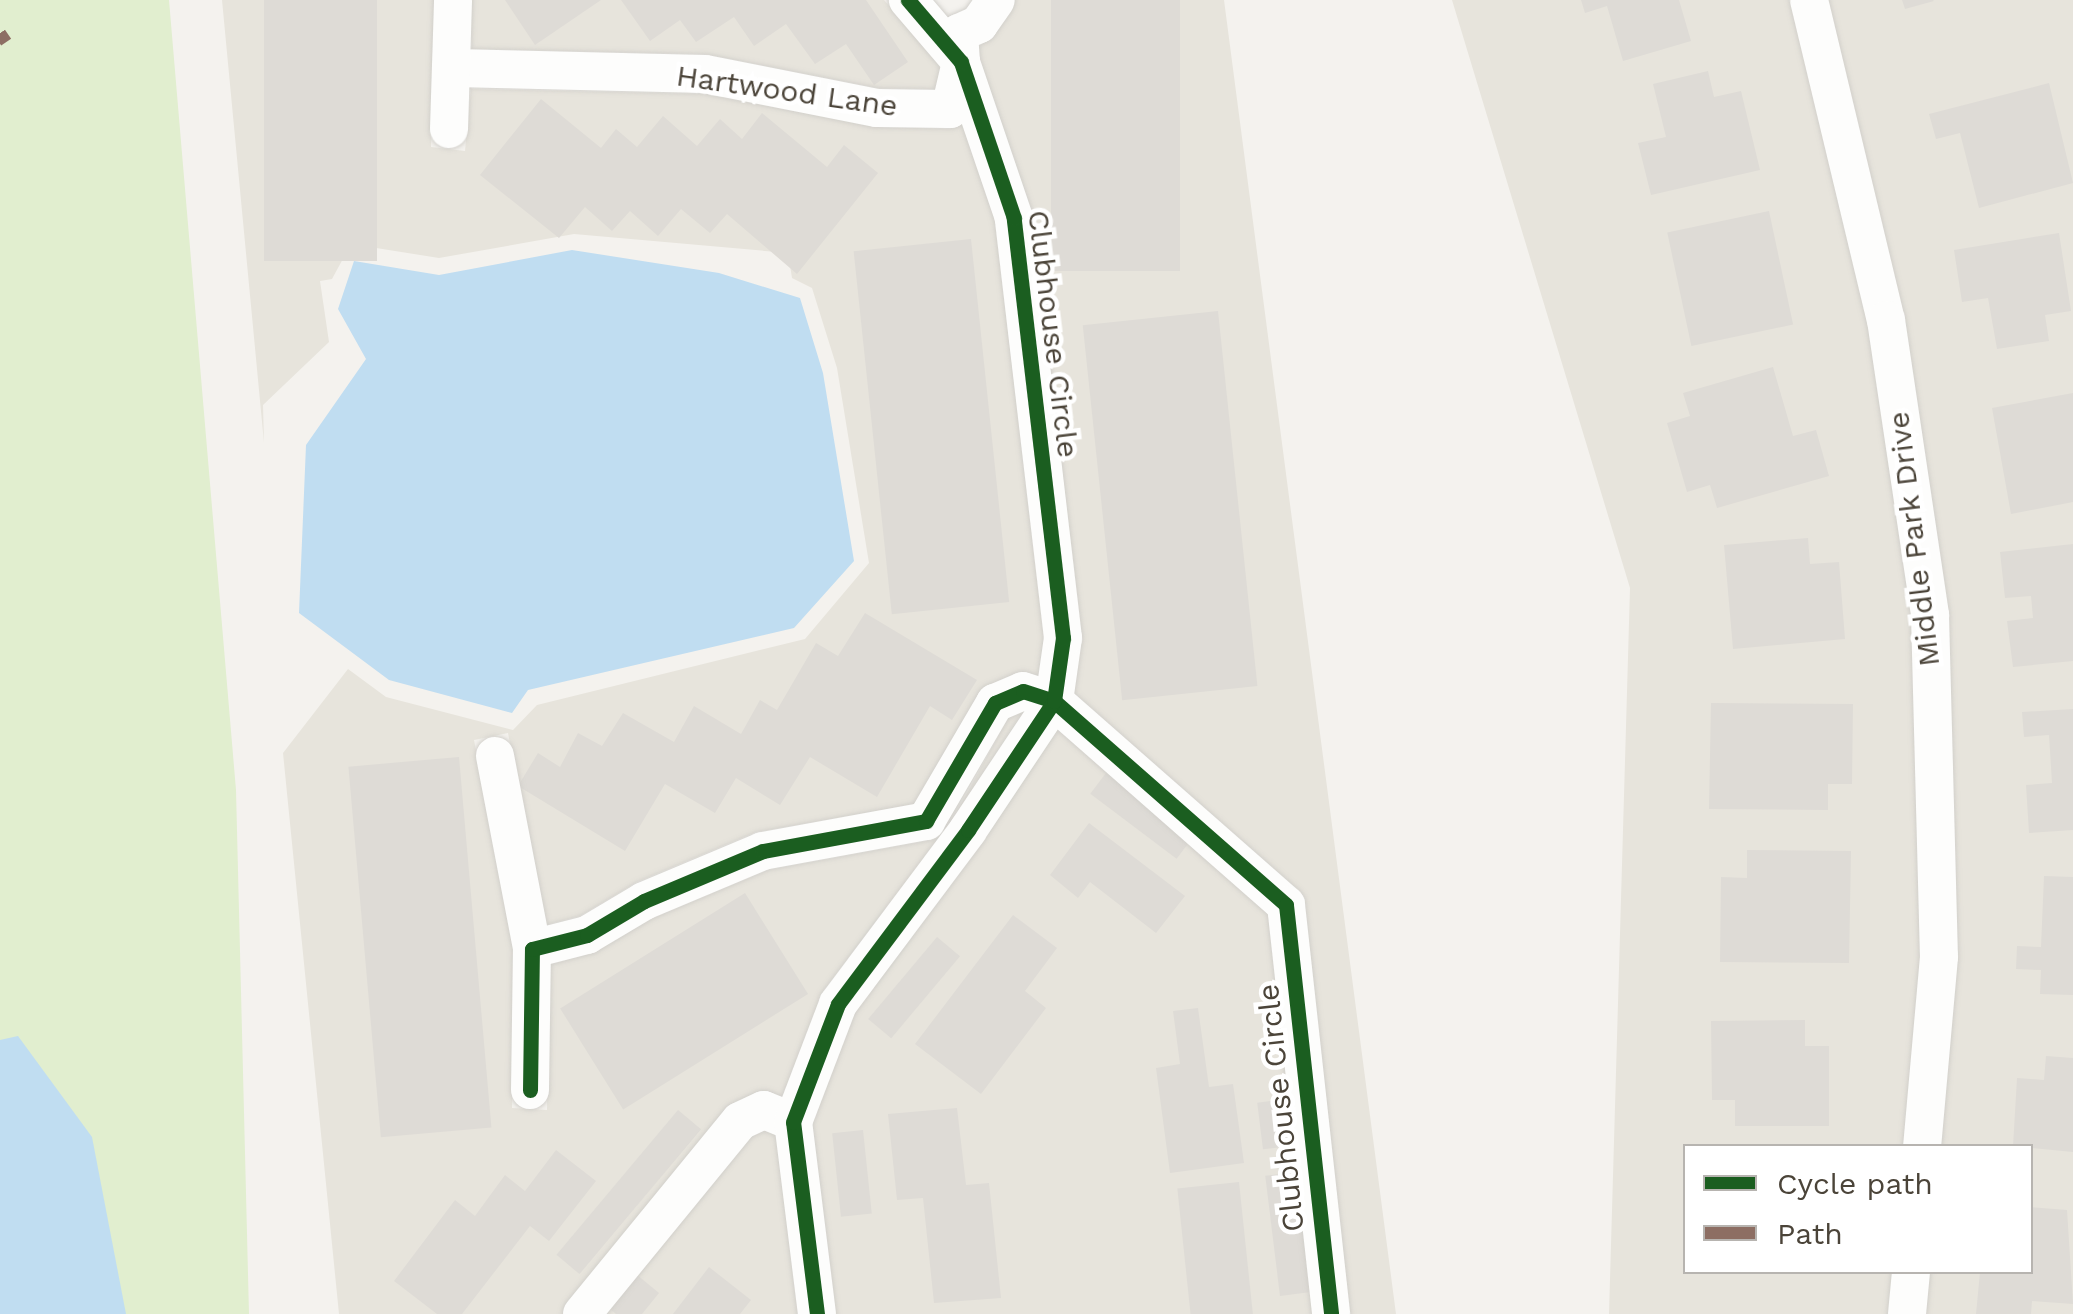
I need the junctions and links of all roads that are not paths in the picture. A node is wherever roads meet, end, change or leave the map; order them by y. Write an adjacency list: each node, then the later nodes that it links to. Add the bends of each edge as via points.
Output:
1 (453, 0): 6 (street)
2 (908, 0): 5 (street, Clubhouse Circle)
3 (996, 0): 5 (street, via 979,24 959,33)
4 (1808, 0): 13 (street, Middle Park Drive, via 1886,320 1930,615 1940,956)
5 (962, 62): 6 (street, Hartwood Lane, via 950,109 877,108 705,74); 8 (street, Clubhouse Circle, via 1014,218 1062,638)
6 (455, 68): 7 (street)
7 (449, 129)
8 (1054, 700): 10 (street, via 1023,691 995,703 926,821 763,851 644,901 586,934); 12 (street, Clubhouse Circle, via 968,830 838,1004); 17 (street, Clubhouse Circle, via 1286,904)
9 (495, 756): 10 (street)
10 (532, 949): 11 (street)
11 (530, 1090)
12 (792, 1122): 15 (street, via 764,1110 740,1121); 16 (street, Clubhouse Circle)
13 (1922, 1144)
14 (1911, 1274): 18 (street)
15 (582, 1314)
16 (817, 1314)
17 (1332, 1314)
18 (1907, 1314)

